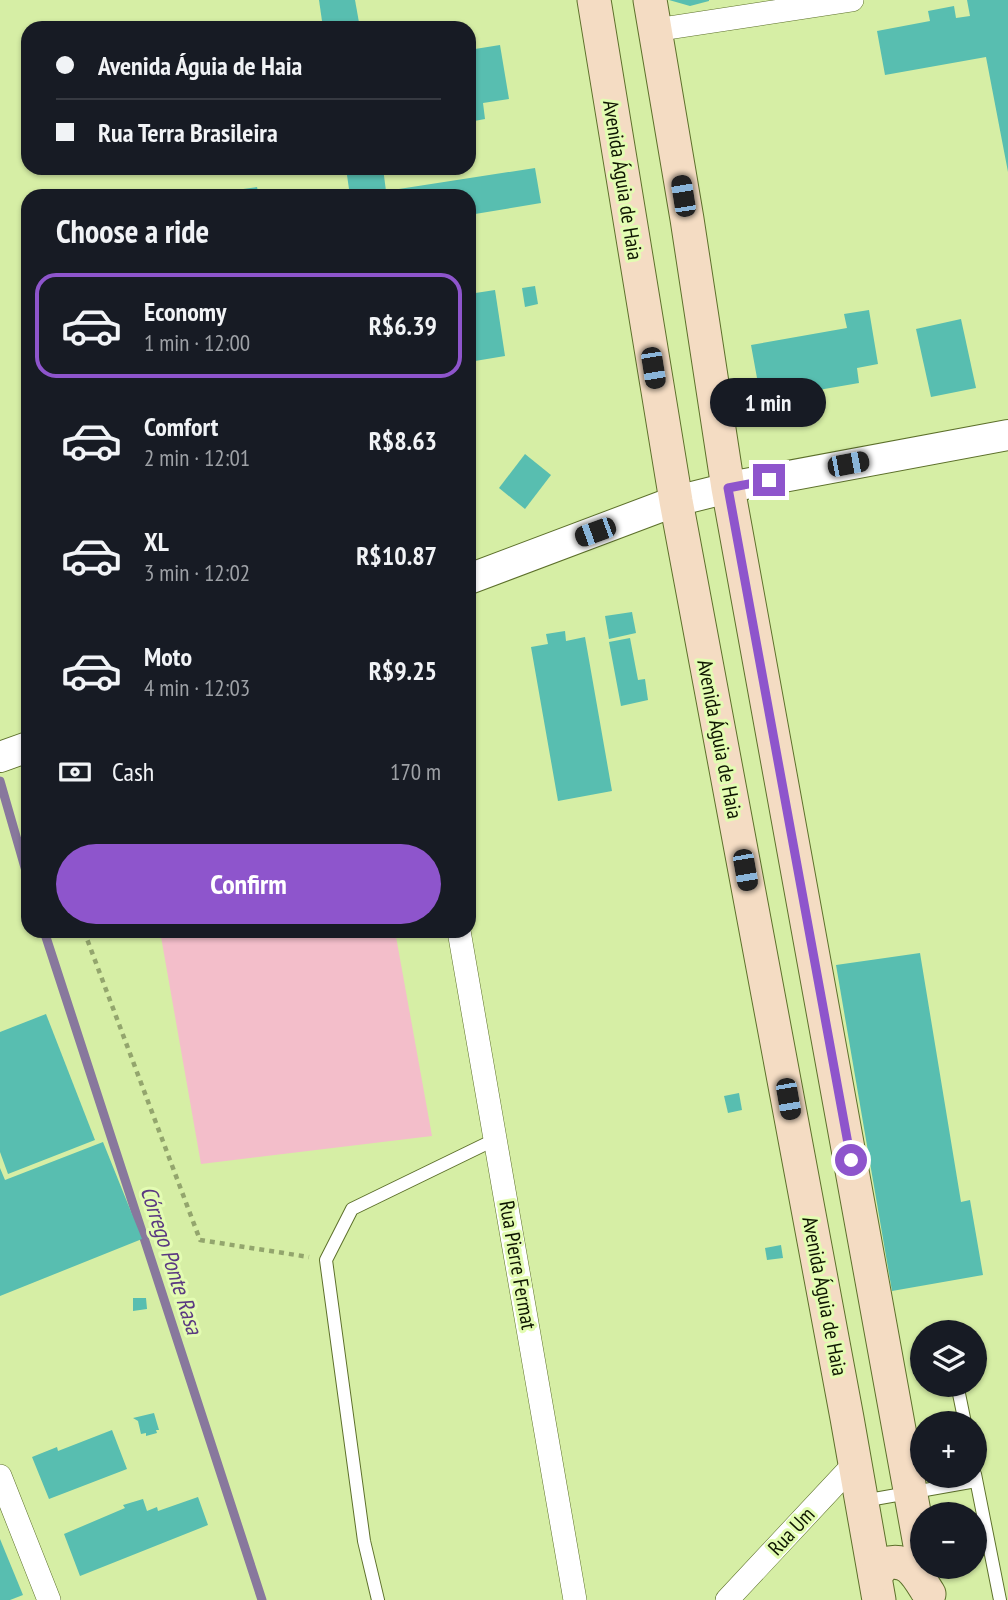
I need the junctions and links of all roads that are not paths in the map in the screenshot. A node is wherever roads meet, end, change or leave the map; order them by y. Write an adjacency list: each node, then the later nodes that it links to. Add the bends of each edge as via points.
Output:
1 (594, 0): 7 (main road, Avenida Águia de Haia)
2 (852, 0): 3 (street)
3 (807, 4): 4 (street)
4 (653, 15): 6 (main road)
5 (1008, 435): 6 (street)
6 (728, 488): 7 (street); 17 (main road)
7 (676, 501): 8 (street); 13 (main road, Avenida Águia de Haia)
8 (476, 576)
9 (21, 750): 10 (street)
10 (0, 757)
11 (461, 938): 12 (street, Rua Pierre Fermat)
12 (496, 1139): 23 (lane, via 352,1209 326,1260 364,1541); 24 (street, Rua Pierre Fermat)
13 (855, 1463): 18 (main road, Avenida Águia de Haia); 25 (street, Rua Um)
14 (0, 1476): 22 (street)
15 (932, 1488): 17 (lane)
16 (977, 1488): 26 (lane)
17 (911, 1493): 18 (lane); 19 (main road)
18 (862, 1501): 20 (main road, Avenida Águia de Haia)
19 (913, 1502)
20 (877, 1587): 21 (main road, via 885,1564 902,1562)
21 (928, 1587)
22 (49, 1600)
23 (378, 1600)
24 (576, 1600)
25 (727, 1600)
26 (1000, 1600)

